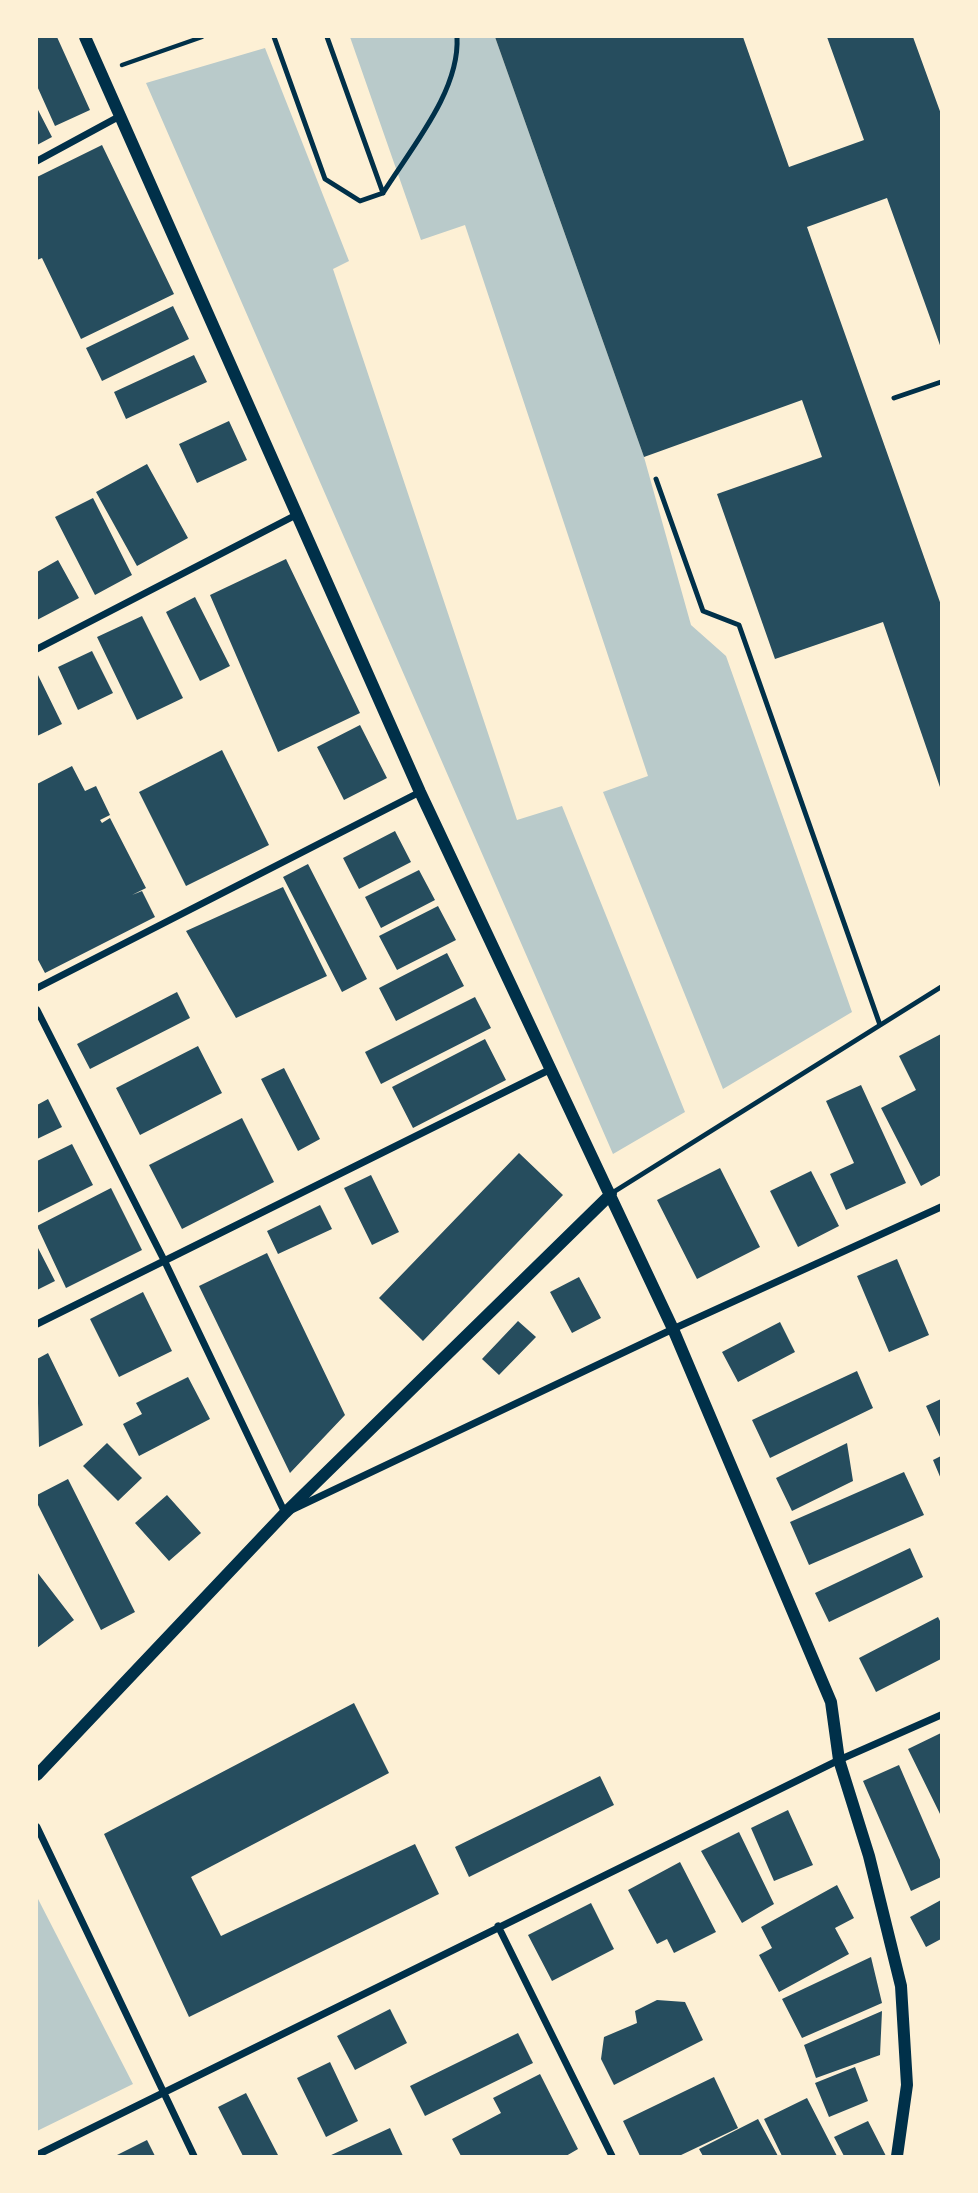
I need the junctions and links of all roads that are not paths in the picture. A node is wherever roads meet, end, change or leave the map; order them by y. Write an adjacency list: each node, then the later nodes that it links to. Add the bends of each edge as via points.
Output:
1 (85, 37): 5 (street)
2 (274, 37): 7 (lane, via 326,179 360,201)
3 (327, 37): 7 (lane)
4 (457, 37): 7 (lane, via 458,57 449,86)
5 (120, 116): 6 (street); 11 (street)
6 (37, 161)
7 (383, 193)
8 (941, 382): 9 (lane)
9 (894, 398)
10 (656, 478): 17 (lane, via 703,611 739,625)
11 (296, 515): 12 (street); 13 (street)
12 (37, 649)
13 (420, 792): 15 (street); 18 (street)
14 (941, 987): 17 (lane)
15 (37, 988)
16 (37, 1010): 21 (street)
17 (880, 1025): 19 (lane)
18 (549, 1070): 19 (street); 21 (street)
19 (611, 1194): 23 (street); 24 (street)
20 (941, 1206): 23 (street)
21 (165, 1262): 22 (street); 24 (street)
22 (37, 1324)
23 (673, 1329): 24 (street); 26 (street, via 831,1702)
24 (285, 1513): 27 (street)
25 (941, 1715): 26 (street)
26 (839, 1760): 29 (street); 34 (street, via 869,1856 901,1986 907,2085)
27 (37, 1775)
28 (37, 1827): 30 (street)
29 (498, 1926): 30 (street); 33 (street)
30 (163, 2092): 31 (street); 32 (street)
31 (37, 2155)
32 (194, 2156)
33 (612, 2156)
34 (897, 2156)

